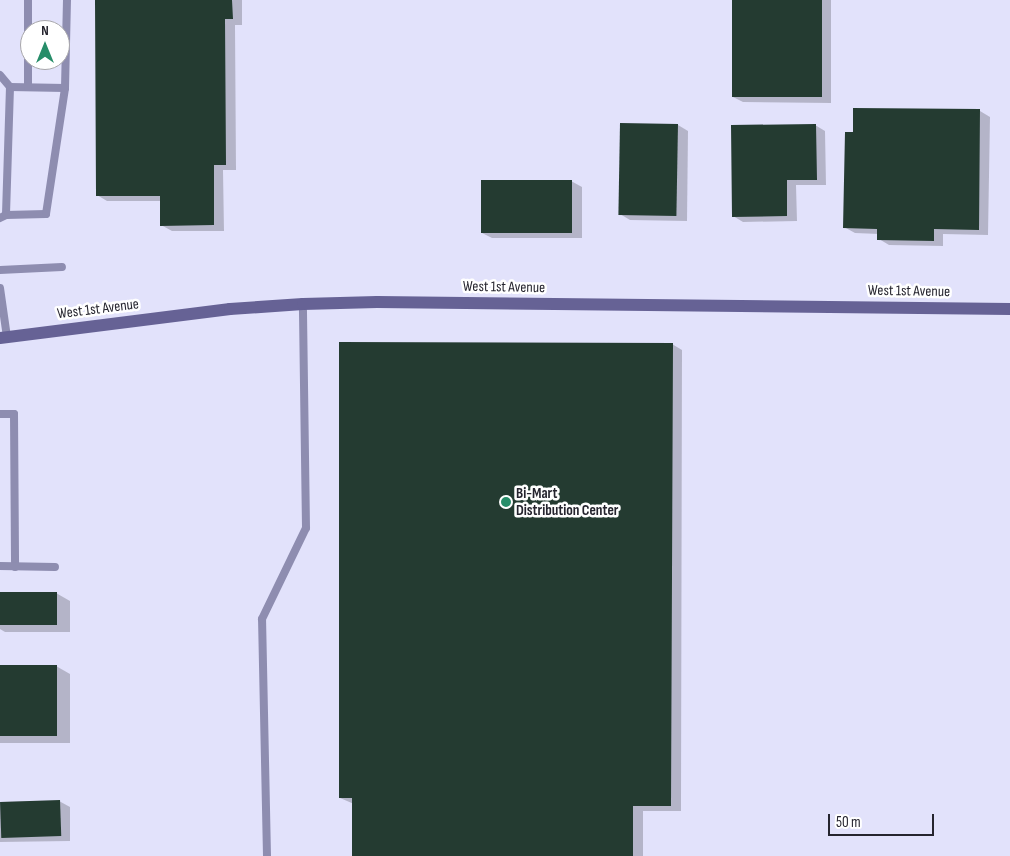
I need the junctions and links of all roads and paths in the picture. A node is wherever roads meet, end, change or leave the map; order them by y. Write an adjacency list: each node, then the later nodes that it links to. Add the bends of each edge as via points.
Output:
1 (28, 0): 5 (lane)
2 (67, 0): 6 (lane)
3 (0, 75): 4 (lane)
4 (10, 87): 5 (lane); 8 (lane)
5 (28, 87): 6 (lane)
6 (65, 88): 10 (lane, via 46,214)
7 (0, 113): 8 (lane)
8 (9, 113): 9 (lane)
9 (3, 183): 10 (lane)
10 (3, 216)
11 (62, 267): 12 (lane)
12 (0, 270)
13 (0, 288): 16 (lane)
14 (303, 304): 15 (street, West 1st Avenue); 16 (street, West 1st Avenue, via 230,309); 21 (lane, via 306,528 262,619)
15 (1010, 308)
16 (3, 338)
17 (0, 414): 19 (lane, via 14,414)
18 (0, 566): 19 (lane)
19 (16, 566): 20 (lane)
20 (55, 567)
21 (267, 856)

